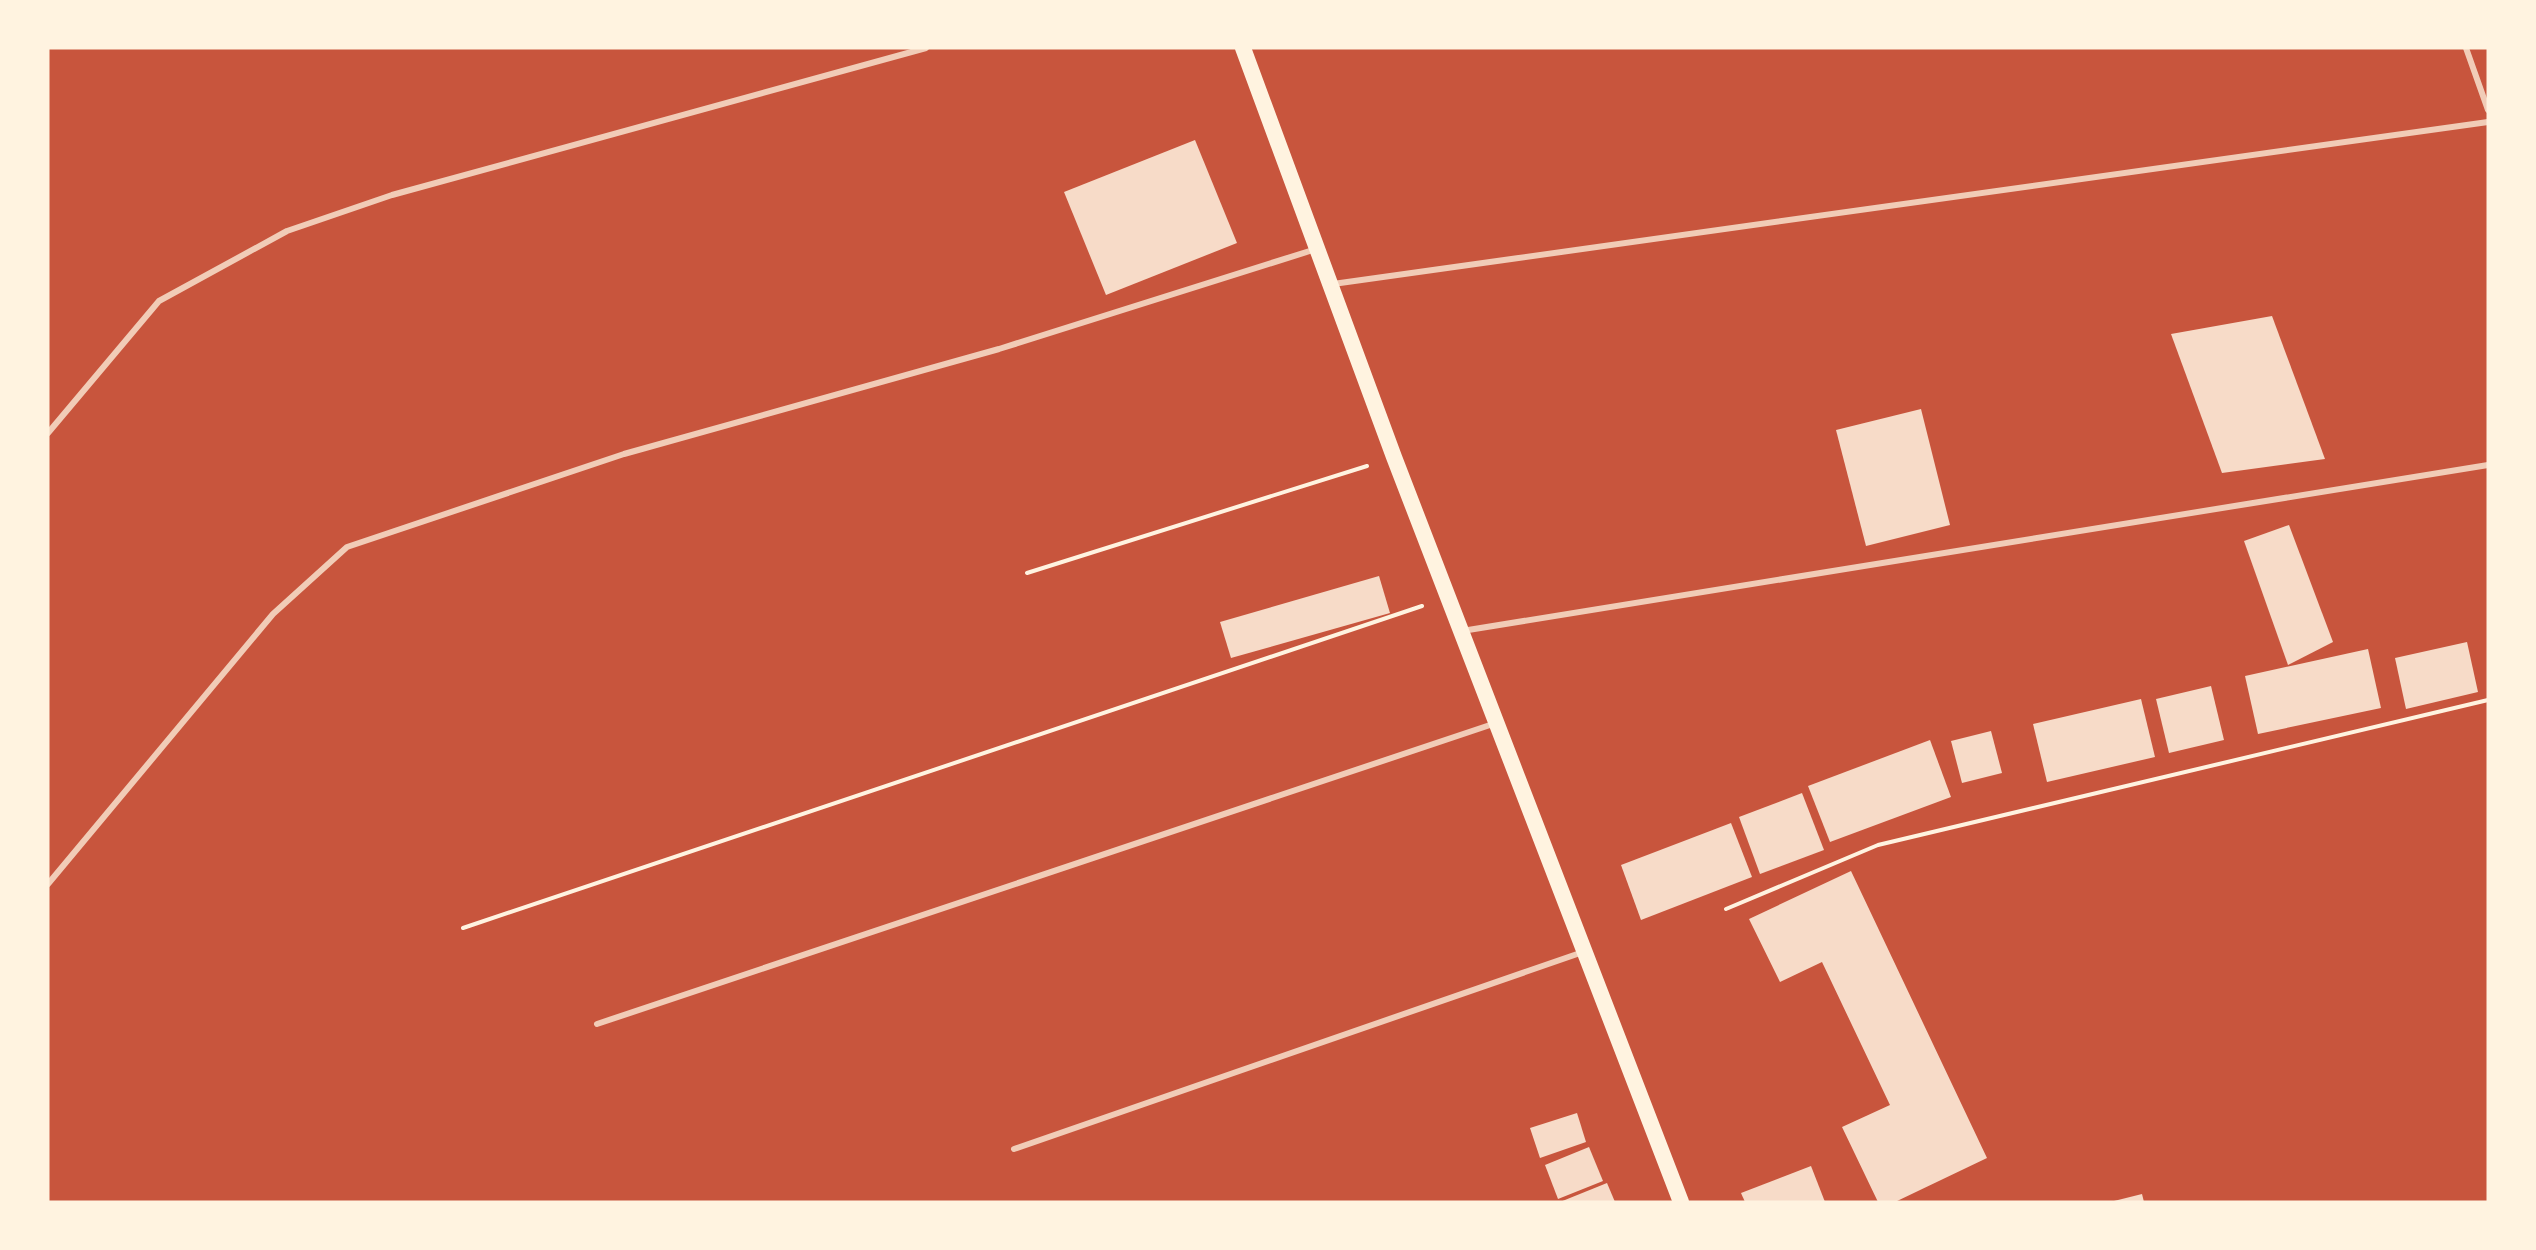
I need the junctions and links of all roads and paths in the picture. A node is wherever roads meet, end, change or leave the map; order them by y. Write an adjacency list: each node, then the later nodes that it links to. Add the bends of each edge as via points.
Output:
1 (926, 48): 8 (street, via 392,195 287,231 159,301)
2 (1243, 48): 6 (highway)
3 (2466, 48): 4 (street)
4 (2488, 110)
5 (2488, 122): 7 (street)
6 (1316, 249): 7 (highway); 16 (street, via 999,349 624,454 347,547 273,614)
7 (1330, 285): 9 (highway)
8 (48, 433)
9 (1394, 457): 11 (path); 12 (highway)
10 (2488, 465): 13 (street)
11 (1027, 573)
12 (1448, 597): 13 (highway); 18 (path)
13 (1461, 631): 15 (highway)
14 (2488, 700): 17 (path, via 1878,845)
15 (1497, 723): 19 (highway); 20 (street)
16 (48, 884)
17 (1726, 909)
18 (463, 928)
19 (1586, 951): 21 (street); 22 (highway)
20 (597, 1024)
21 (1014, 1149)
22 (1681, 1202)

